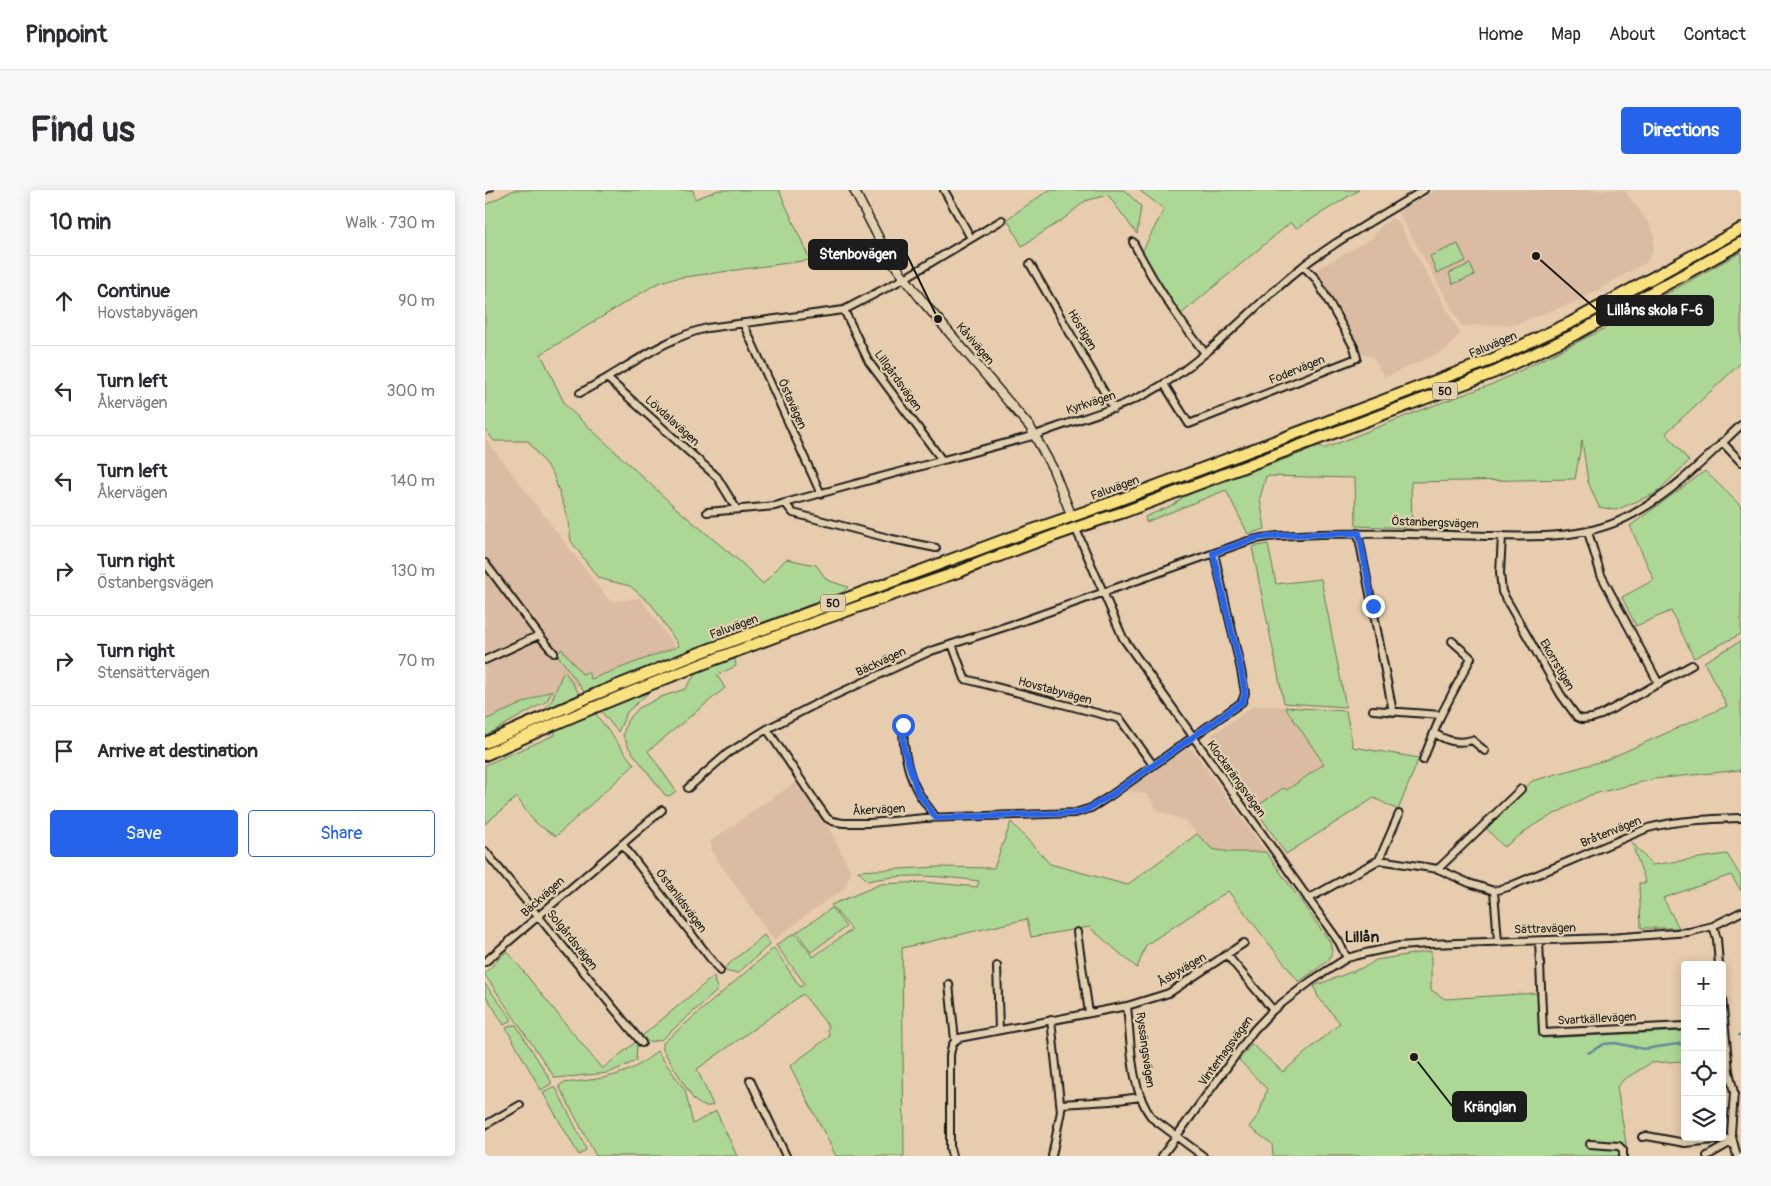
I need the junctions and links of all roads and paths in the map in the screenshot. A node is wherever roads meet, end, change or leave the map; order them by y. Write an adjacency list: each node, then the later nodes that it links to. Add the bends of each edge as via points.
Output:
1 (854, 190): 11 (street, Kåvivägen, via 888,256)
2 (944, 190): 6 (street)
3 (1424, 190): 10 (street, Kyrkvägen)
4 (1002, 220): 6 (street)
5 (1741, 229): 28 (highway, Faluvägen / 50, via 1572,322 1506,353)
6 (971, 238): 11 (street)
7 (1133, 242): 14 (street, via 1166,301)
8 (1741, 243): 29 (highway, Faluvägen / 50, via 1527,358 1135,508)
9 (1030, 264): 18 (street, Höstigen)
10 (1303, 266): 14 (street, Kyrkvägen); 16 (street, Fodervägen, via 1316,279 1357,358 1189,424)
11 (905, 278): 12 (street); 20 (street, Kåvivägen)
12 (844, 310): 13 (street); 22 (street, Lillgårdsvägen, via 869,362)
13 (743, 323): 15 (street, via 707,328 678,337); 24 (street, Östavägen)
14 (1205, 353): 16 (street, Kyrkvägen)
15 (607, 378): 17 (street); 26 (street, Lövdalavägen, via 717,477)
16 (1164, 384): 18 (street, Kyrkvägen)
17 (580, 393)
18 (1114, 409): 20 (street, Kyrkvägen)
19 (1741, 425): 21 (street, Östanbergsvägen)
20 (1036, 435): 22 (street, Kyrkvägen); 28 (street, Kåvivägen)
21 (1722, 442): 23 (street); 30 (street, Östanbergsvägen, via 1653,502 1632,515)
22 (942, 460): 24 (street, Kyrkvägen)
23 (1741, 462)
24 (821, 494): 25 (street, Kyrkvägen)
25 (785, 503): 26 (street, Kyrkvägen); 33 (street, via 793,513)
26 (736, 508): 27 (street, Kyrkvägen)
27 (707, 512)
28 (1072, 517): 29 (highway); 51 (highway, Faluvägen / 50, via 738,638 596,694)
29 (1075, 527): 36 (street, Klockarängsvägen); 53 (highway, Faluvägen / 50, via 727,654 605,702)
30 (1588, 532): 32 (street, Östanbergsvägen, via 1547,537); 43 (street, via 1601,575)
31 (1359, 533): 32 (street, Östanbergsvägen); 34 (street, Östanbergsvägen, via 1257,538); 45 (street)
32 (1502, 536): 43 (street, Ekorrstigen, via 1502,592 1577,717 1584,719 1601,715)
33 (936, 548)
34 (1213, 553): 36 (street, Östanbergsvägen); 50 (street, Åkervägen, via 1245,694 1242,702)
35 (485, 563): 37 (street)
36 (1102, 592): 39 (street, Bäckvägen); 50 (street, Klockarängsvägen, via 1123,638)
37 (539, 635): 40 (street); 41 (street)
38 (1453, 641): 46 (street, via 1471,658)
39 (952, 644): 48 (street, Bäckvägen, via 901,664); 55 (street, Hovstabyvägen, via 965,679 1120,719)
40 (555, 653)
41 (485, 660)
42 (1692, 665): 43 (street, Ekorrstigen)
43 (1659, 684)
44 (1373, 710): 45 (street)
45 (1393, 712): 46 (street)
46 (1441, 715): 49 (street)
47 (904, 719): 60 (street, via 904,749 917,791)
48 (767, 729): 56 (street, Bäckvägen, via 728,753); 60 (street, Åkervägen, via 832,821)
49 (1434, 733): 52 (street, via 1453,742 1472,740); 54 (street)
50 (1192, 737): 55 (street, Åkervägen); 67 (street, Klockarängsvägen)
51 (485, 743)
52 (1485, 751)
53 (485, 755)
54 (1423, 760)
55 (1153, 765): 60 (street, Åkervägen, via 1081,812)
56 (688, 788)
57 (1521, 789): 65 (street)
58 (662, 810): 62 (street, Bäckvägen)
59 (1399, 814): 64 (street)
60 (936, 818)
61 (1741, 818): 66 (street, Bråtenvägen, via 1648,828)
62 (623, 845): 69 (street, Bäckvägen); 80 (street, Östanlidsvägen)
63 (485, 851): 69 (street, Solgårdsvägen)
64 (1379, 860): 65 (street); 67 (street)
65 (1438, 869): 66 (street)
66 (1494, 891): 72 (street)
67 (1308, 899): 76 (street, Klockarängsvägen)
68 (1741, 912): 70 (street, Sättravägen)
69 (539, 917): 78 (street, Bäckvägen); 90 (street, Solgårdsvägen)
70 (1713, 926): 73 (street, Sättravägen, via 1689,932); 77 (street)
71 (1077, 932): 84 (street)
72 (1498, 941): 73 (street, Sättravägen); 76 (street, Sättravägen, via 1399,946)
73 (1539, 941): 86 (street, Svartkällevägen, via 1543,1033)
74 (1244, 943): 75 (street, Åsbyvägen)
75 (1227, 955): 82 (street, Åsbyvägen, via 1169,993); 83 (street)
76 (1347, 958): 83 (street, Vinterhagsvägen)
77 (1719, 961)
78 (485, 962)
79 (997, 966): 87 (street)
80 (720, 971)
81 (949, 984): 88 (street)
82 (1127, 1006): 84 (street, Åsbyvägen); 93 (street, Ryssängsvägen)
83 (1273, 1010): 97 (street, Vinterhagsvägen, via 1253,1030)
84 (1089, 1013): 85 (street, Åsbyvägen)
85 (1051, 1020): 87 (street, Åsbyvägen); 94 (street)
86 (1681, 1026)
87 (999, 1030): 88 (street, Åsbyvägen)
88 (955, 1040): 102 (street, via 950,1056)
89 (1726, 1042): 92 (street, via 1729,1071)
90 (642, 1043)
91 (750, 1080): 101 (street)
92 (1738, 1093): 99 (street)
93 (1141, 1097): 94 (street, Ryssängsvägen); 97 (street, Ryssängsvägen, via 1152,1118)
94 (1061, 1104): 103 (street)
95 (520, 1105): 96 (street)
96 (485, 1125)
97 (1177, 1137): 104 (street, Vinterhagsvägen); 105 (street, Ryssängsvägen)
98 (1643, 1137): 99 (street, via 1685,1143)
99 (1732, 1141): 107 (street); 108 (street)
100 (1590, 1144): 106 (street, via 1619,1146)
101 (786, 1156)
102 (952, 1156)
103 (1052, 1156)
104 (1162, 1156)
105 (1203, 1156)
106 (1623, 1156)
107 (1707, 1156)
108 (1737, 1156)

